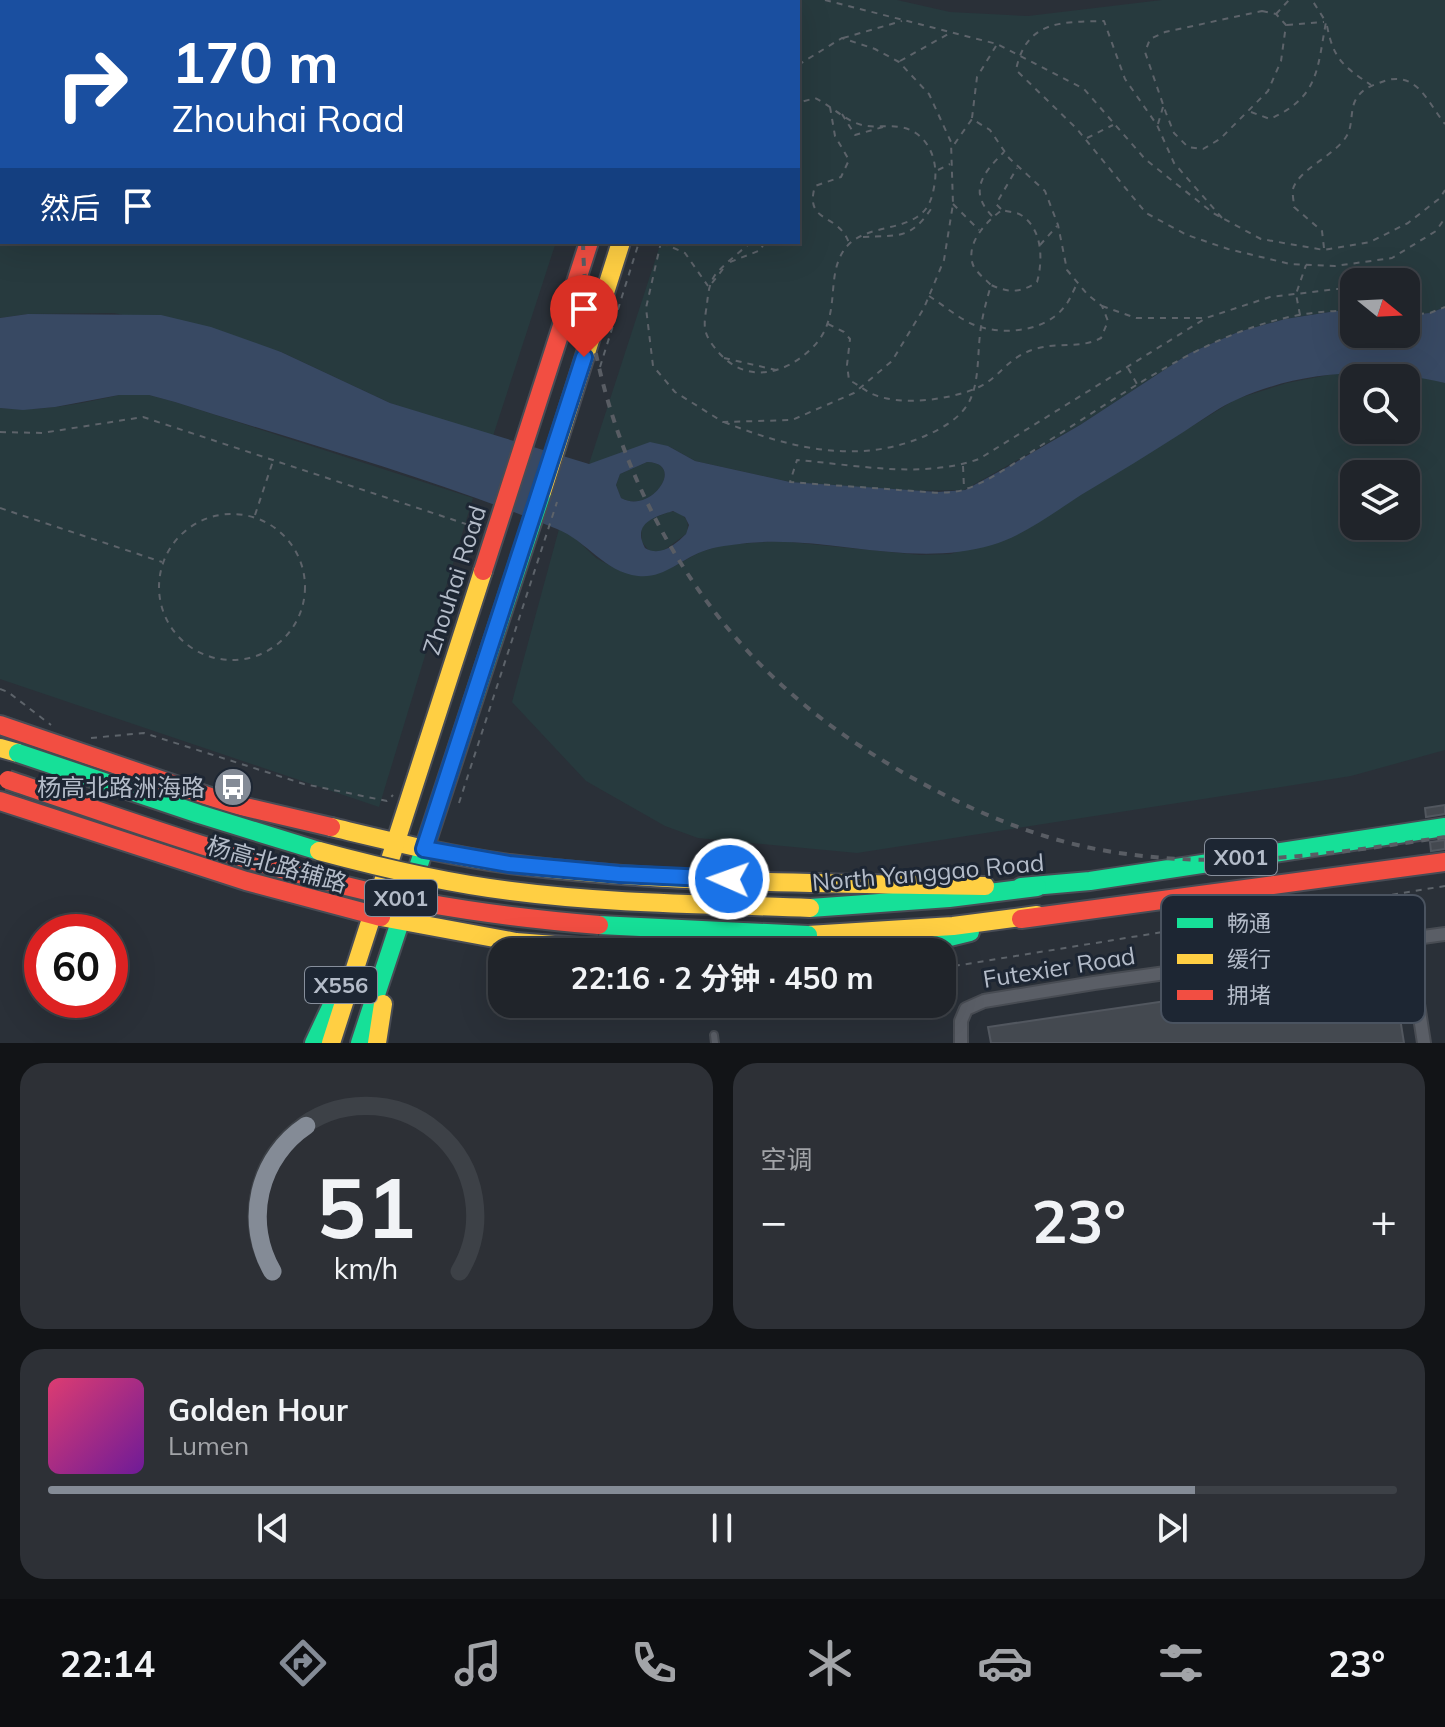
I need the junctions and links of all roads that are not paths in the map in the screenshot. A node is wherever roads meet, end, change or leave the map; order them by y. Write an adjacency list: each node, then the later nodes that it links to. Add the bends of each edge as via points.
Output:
1 (588, 244): 8 (main road, Zhouhai Road / X556)
2 (620, 244): 9 (main road, X556, via 556,444 538,532)
3 (0, 725): 8 (main road, 杨高北路辅路 / X001, via 228,803)
4 (9, 750): 11 (main road, North Yanggao Road / X001, bridge, via 264,835 396,870 508,891 810,908)
5 (4, 779): 15 (main road, X001, bridge, via 252,861 398,898 527,919 808,935)
6 (0, 801): 14 (main road, 杨高北路辅路 / X001, via 247,883)
7 (1445, 827): 11 (main road, North Yanggao Road / X001)
8 (395, 842): 9 (main road, 杨高北路辅路 / X001); 14 (main road, Zhouhai Road / X556)
9 (424, 849): 11 (main road, 杨高北路辅路 / X001, via 509,864 619,874); 16 (main road, X556)
10 (1445, 862): 12 (main road, X001)
11 (1037, 887)
12 (1191, 895)
13 (1161, 899): 15 (main road, X001)
14 (372, 915): 16 (main road, 杨高北路辅路 / X001); 17 (main road, Zhouhai Road / X556)
15 (1037, 915): 21 (main road, X001)
16 (399, 922): 20 (main road, 杨高北路辅路 / X001); 22 (main road, X556)
17 (365, 934): 25 (main road, Zhouhai Road / X556); 26 (main road, Zhouhai Road / X556)
18 (1445, 934): 19 (street, Futexier Road)
19 (1425, 937)
20 (488, 938)
21 (945, 938)
22 (394, 941): 27 (main road, X556); 28 (main road, X556)
23 (1161, 974): 29 (street, Futexier Road, via 984,1001 966,1009)
24 (1421, 1023): 30 (street)
25 (314, 1043)
26 (331, 1043)
27 (360, 1043)
28 (377, 1043)
29 (961, 1043)
30 (1424, 1043)

